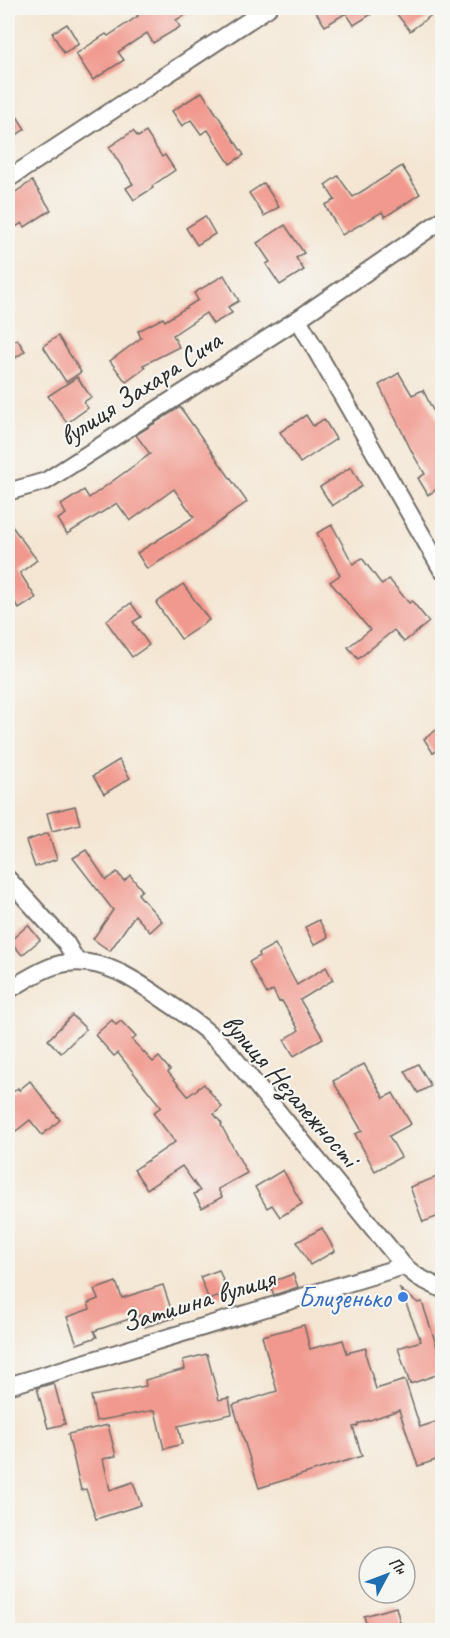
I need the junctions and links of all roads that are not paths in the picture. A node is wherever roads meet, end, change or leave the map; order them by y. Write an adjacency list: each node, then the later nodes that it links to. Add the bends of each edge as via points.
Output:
1 (268, 8): 2 (street)
2 (8, 179)
3 (442, 220): 4 (street, вулиця Захара Сича)
4 (298, 320): 5 (street, вулиця Захара Сича, via 46,481); 6 (street)
5 (8, 489)
6 (442, 570)
7 (8, 879): 8 (street, via 66,943)
8 (77, 962): 9 (street, вулиця Незалежності, via 51,967); 10 (street, вулиця Незалежності, via 121,972 217,1039)
9 (8, 990)
10 (404, 1266): 11 (street, вулиця Незалежності); 12 (street, Затишна вулиця)
11 (442, 1289)
12 (8, 1386)

